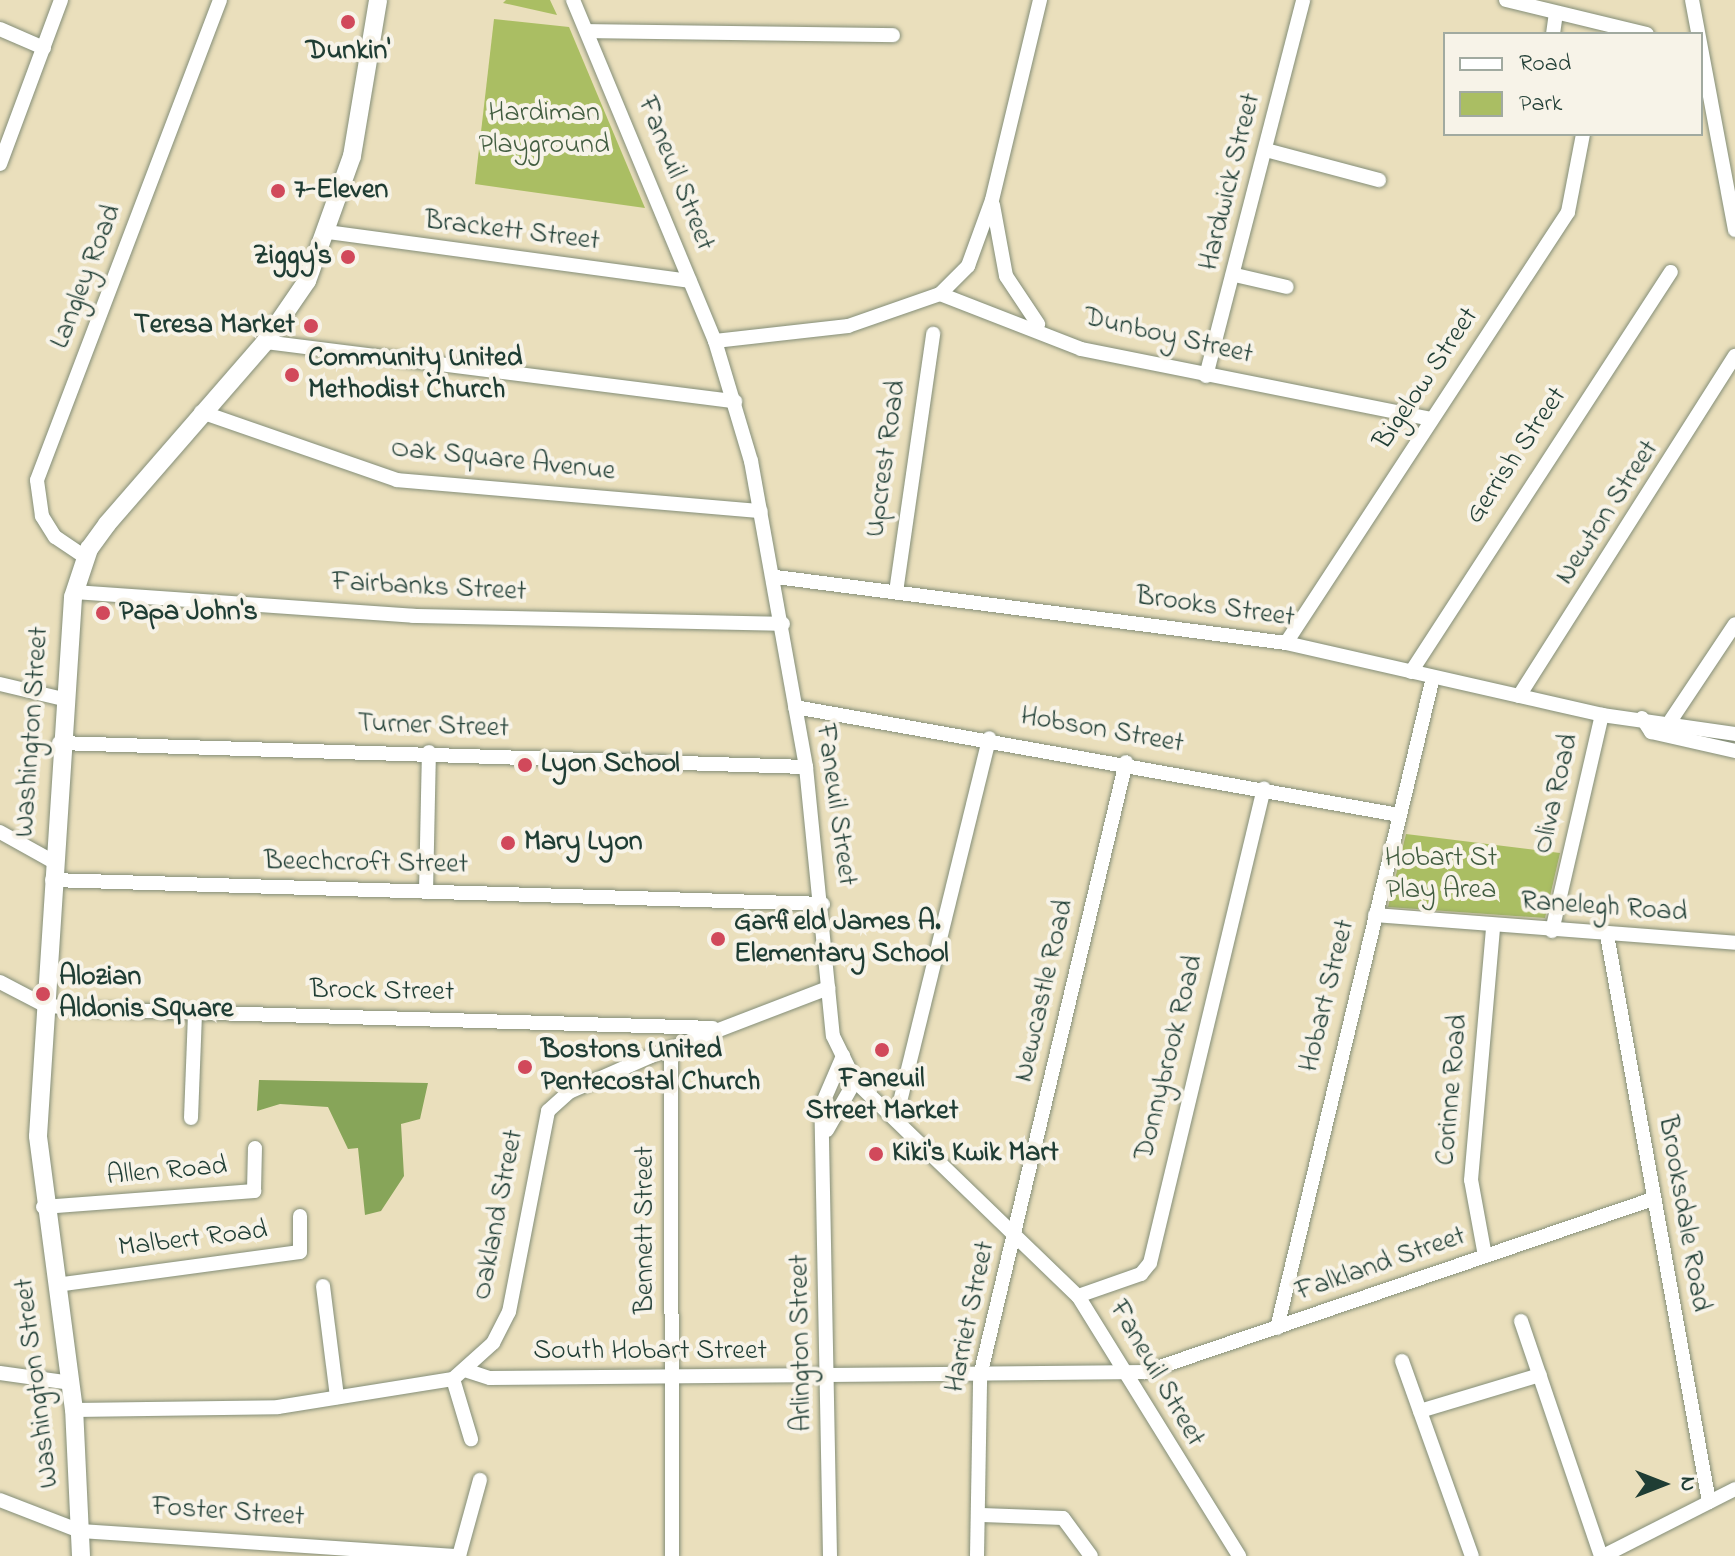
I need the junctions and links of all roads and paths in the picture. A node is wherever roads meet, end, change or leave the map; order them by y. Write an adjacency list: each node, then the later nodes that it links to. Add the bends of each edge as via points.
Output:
1 (61, 0): 17 (street)
2 (220, 0): 40 (street, Langley Road, via 37,480 55,537)
3 (378, 0): 24 (main road, Washington Street, via 358,129)
4 (573, 0): 11 (street, Faneuil Street)
5 (1040, 0): 22 (street)
6 (1303, 0): 19 (street, Hardwick Street)
7 (1506, 0): 9 (street)
8 (1692, 0): 14 (street)
9 (1556, 13): 12 (street); 13 (street)
10 (0, 29): 17 (street)
11 (588, 31): 15 (street); 27 (street, Faneuil Street)
12 (1553, 32)
13 (1638, 32)
14 (1700, 32)
15 (893, 35)
16 (1704, 46): 23 (street)
17 (44, 48): 20 (street)
18 (1583, 136): 38 (street, Bigelow Street, via 1581,171 1568,212)
19 (1266, 150): 21 (street); 26 (street, Hardwick Street)
20 (0, 164)
21 (1379, 180)
22 (992, 200): 29 (street, via 968,266); 30 (street, via 1006,276)
23 (1735, 230)
24 (328, 232): 27 (street, Brackett Street); 33 (main road, Washington Street, via 307,281)
25 (1671, 272): 47 (street, Gerrish Street)
26 (1235, 275): 28 (street); 35 (street, Hardwick Street)
27 (690, 281): 32 (street, Faneuil Street)
28 (1287, 287)
29 (940, 294): 30 (street, Dunboy Street); 32 (street, via 848,326)
30 (1042, 328): 35 (street, Dunboy Street, via 1081,349)
31 (933, 334): 43 (street, Upcrest Road)
32 (715, 341): 36 (street, Faneuil Street)
33 (265, 342): 36 (street); 37 (main road, Washington Street)
34 (1735, 356): 50 (street, Newton Street)
35 (1206, 376): 38 (street, Dunboy Street)
36 (735, 401): 39 (street, Faneuil Street)
37 (201, 412): 39 (street, Oak Square Avenue, via 397,480); 40 (main road, Washington Street)
38 (1430, 419): 46 (street, Bigelow Street)
39 (761, 511): 41 (street, Faneuil Street)
40 (85, 557): 42 (main road, Washington Street)
41 (776, 577): 43 (street, Brooks Street); 44 (street, Faneuil Street)
42 (74, 592): 44 (street, Fairbanks Street, via 413,616); 51 (main road, Washington Street)
43 (896, 592): 46 (street, Brooks Street)
44 (783, 624): 52 (street, Faneuil Street)
45 (1735, 624): 55 (street)
46 (1286, 643): 47 (street, Brooks Street)
47 (1411, 672): 48 (street, Brooks Street)
48 (1433, 677): 50 (street, Brooks Street); 64 (street, Hobart Street)
49 (0, 684): 51 (street)
50 (1519, 696): 53 (street, Brooks Street)
51 (63, 699): 58 (main road, Washington Street)
52 (795, 707): 57 (street, Hobson Street); 62 (street, Faneuil Street)
53 (1602, 715): 54 (street, Brooks Street); 71 (street, Oliva Road)
54 (1642, 718): 55 (street, Brooks Street); 59 (street, Brooks Street, via 1654,733)
55 (1671, 720): 56 (street, Brooks Street)
56 (1735, 734)
57 (989, 738): 61 (street, Hobson Street); 83 (street)
58 (59, 743): 60 (street, Turner Street); 66 (main road, Washington Street)
59 (1735, 751)
60 (429, 752): 62 (street, Turner Street); 67 (street)
61 (1126, 762): 63 (street, Hobson Street); 89 (street, Newcastle Road)
62 (806, 767): 68 (street, Faneuil Street)
63 (1264, 788): 64 (street, Hobson Street); 93 (street, Donnybrook Road, via 1150,1263 1141,1274)
64 (1399, 815): 69 (street, Hobart Street)
65 (0, 832): 66 (street)
66 (52, 871): 67 (street, Beechcroft Street); 76 (main road, Washington Street)
67 (426, 892): 68 (street, Beechcroft Street)
68 (823, 904): 75 (street, Faneuil Street)
69 (1375, 915): 70 (street, Ranelegh Road); 95 (street, Hobart Street)
70 (1493, 927): 71 (street, Ranelegh Road); 90 (street, Corinne Road, via 1471,1180)
71 (1552, 931): 72 (street, Ranelegh Road)
72 (1607, 935): 73 (street, Ranelegh Road); 86 (street, Brooksdale Road)
73 (1735, 943)
74 (0, 982): 76 (street)
75 (828, 988): 78 (street, Oakland Street); 80 (street, Faneuil Street)
76 (44, 1005): 77 (street, Brock Street); 87 (main road, Washington Street)
77 (195, 1015): 78 (street, Brock Street); 82 (street)
78 (721, 1028): 79 (street, Oakland Street)
79 (671, 1048): 99 (street, Oakland Street, via 569,1092 548,1111 534,1158 518,1286 493,1343); 101 (street, Bennett Street)
80 (843, 1056): 81 (street, Faneuil Street); 84 (street, Arlington Street, via 821,1107)
81 (855, 1081): 83 (street, Faneuil Street); 84 (street)
82 (191, 1118)
83 (896, 1118): 89 (street, Faneuil Street)
84 (826, 1130): 103 (street, Arlington Street)
85 (255, 1148): 87 (street, Allen Road, via 254,1191)
86 (1653, 1199): 90 (street, Falkland Street); 112 (street, Brooksdale Road)
87 (43, 1207): 91 (main road, Washington Street)
88 (300, 1216): 91 (street, Malbert Road, via 300,1252)
89 (1016, 1232): 93 (street, Faneuil Street); 102 (street, Harriet Street)
90 (1485, 1256): 95 (street, Falkland Street)
91 (56, 1285): 104 (main road, Washington Street)
92 (323, 1286): 105 (street)
93 (1078, 1296): 98 (street, Faneuil Street)
94 (1521, 1321): 100 (street)
95 (1277, 1328): 98 (street, Falkland Street)
96 (1402, 1361): 107 (street)
97 (0, 1373): 104 (street)
98 (1125, 1373): 102 (street, South Hobart Street); 121 (street, Faneuil Street)
99 (459, 1374): 101 (street, South Hobart Street); 105 (street); 108 (street)
100 (1540, 1375): 107 (street); 123 (street)
101 (674, 1376): 103 (street, South Hobart Street); 117 (street, Bennett Street)
102 (980, 1376): 103 (street, South Hobart Street); 113 (street, Harriet Street)
103 (828, 1378): 118 (street, Arlington Street)
104 (71, 1383): 106 (main road, Washington Street)
105 (337, 1397): 106 (street, via 226,1411)
106 (74, 1410): 114 (main road, Washington Street)
107 (1420, 1411): 122 (street)
108 (471, 1439)
109 (480, 1480): 116 (street)
110 (1735, 1490): 112 (street)
111 (0, 1500): 114 (street, Foster Street)
112 (1709, 1502): 123 (street)
113 (982, 1515): 119 (street, Harriet Street); 120 (street, via 1063,1518)
114 (80, 1531): 115 (main road, Washington Street); 116 (street, Foster Street)
115 (81, 1556)
116 (459, 1556)
117 (672, 1556)
118 (830, 1556)
119 (977, 1556)
120 (1091, 1556)
121 (1239, 1556)
122 (1472, 1556)
123 (1602, 1556)

